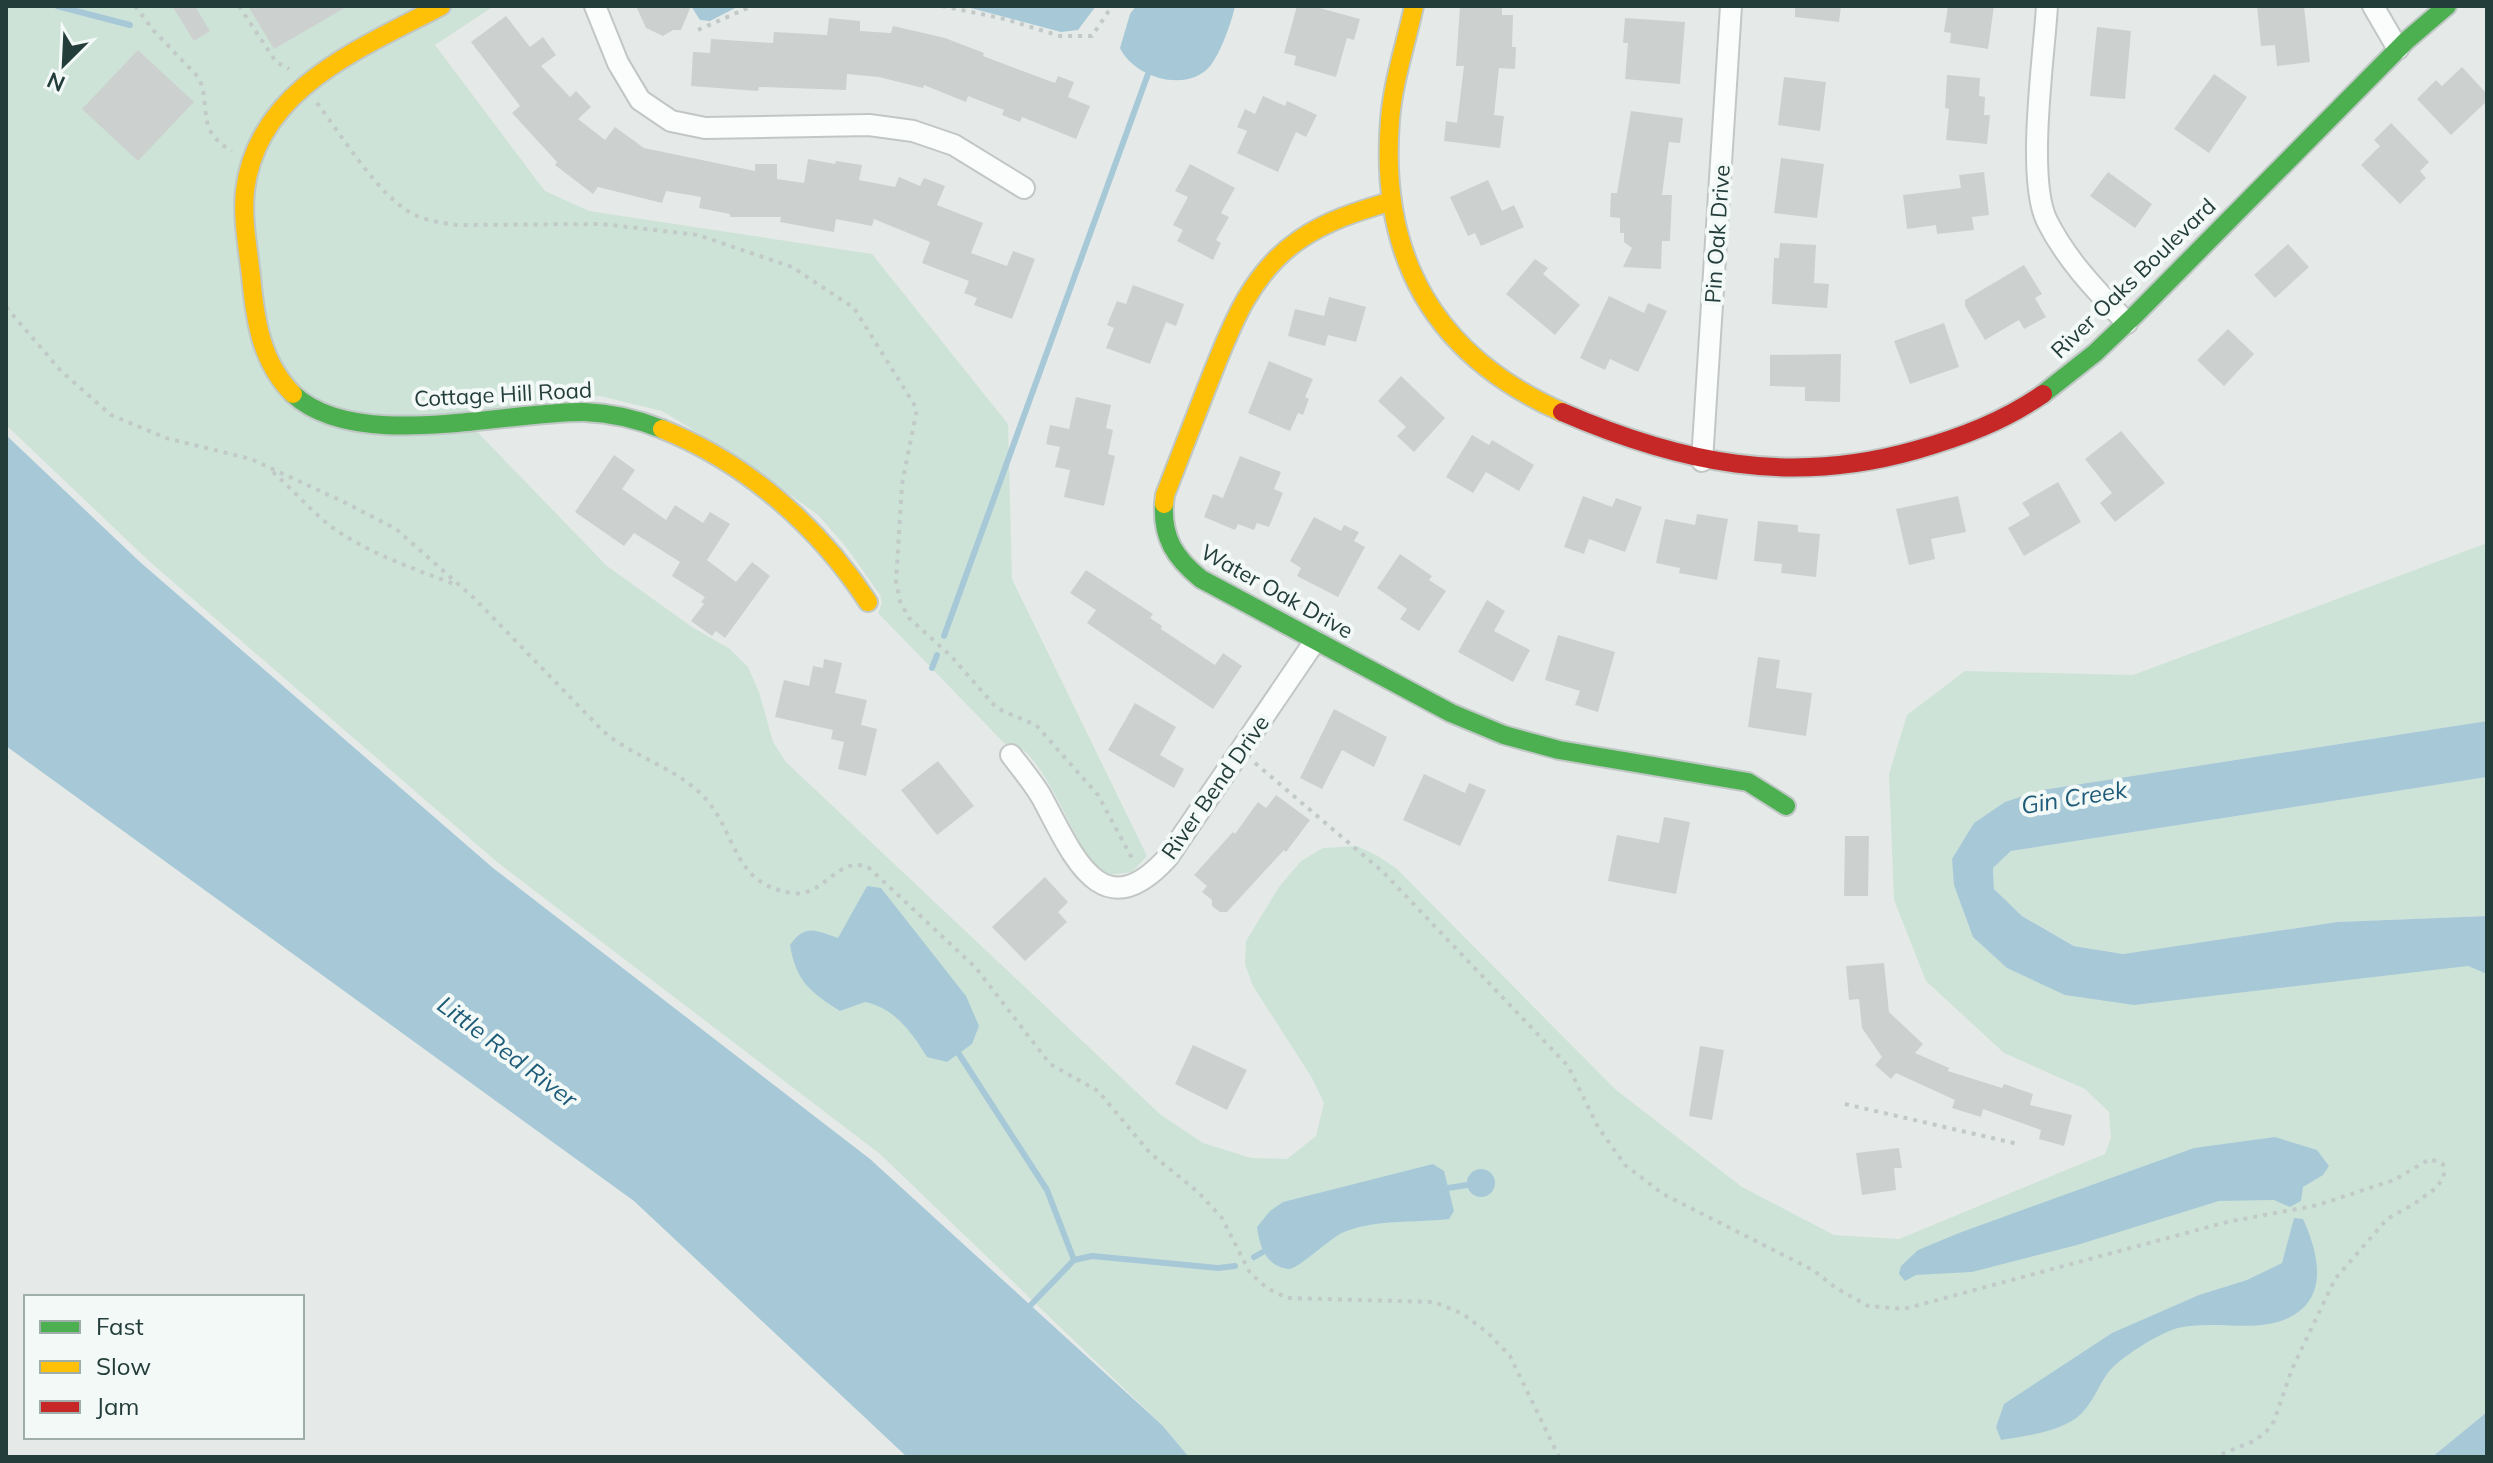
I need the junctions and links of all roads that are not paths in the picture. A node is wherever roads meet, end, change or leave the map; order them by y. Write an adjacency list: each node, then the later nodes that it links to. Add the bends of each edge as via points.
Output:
1 (441, 6): 13 (street, Cottage Hill Road, via 304,85 262,135 245,192 245,218 258,336 283,386 313,411 348,422 439,423 564,412 617,415 660,426 743,474 810,528)
2 (595, 6): 9 (street, via 640,100 671,121 705,128 869,125 913,131 954,145)
3 (1414, 6): 10 (street, River Oaks Boulevard, via 1390,116)
4 (1731, 6): 12 (street, Pin Oak Drive)
5 (2047, 6): 11 (street, via 2037,165 2046,218 2072,264)
6 (2373, 6): 8 (street)
7 (2447, 6): 8 (street, River Oaks Boulevard)
8 (2398, 49): 11 (street, River Oaks Boulevard)
9 (1024, 188)
10 (1389, 202): 12 (street, River Oaks Boulevard, via 1406,263 1434,316 1479,363 1535,399 1619,437); 14 (street, Water Oak Drive, via 1314,228 1261,275 1235,316 1165,495 1167,544 1181,564)
11 (2127, 323): 12 (street, River Oaks Boulevard, via 2064,377 2003,419 1898,458 1761,470)
12 (1702, 461)
13 (868, 602)
14 (1315, 641): 15 (street, River Bend Drive, via 1168,857 1144,880 1123,887 1091,878); 16 (street, Water Oak Drive, via 1504,735 1559,750 1748,782)
15 (1011, 755)
16 (1786, 806)

